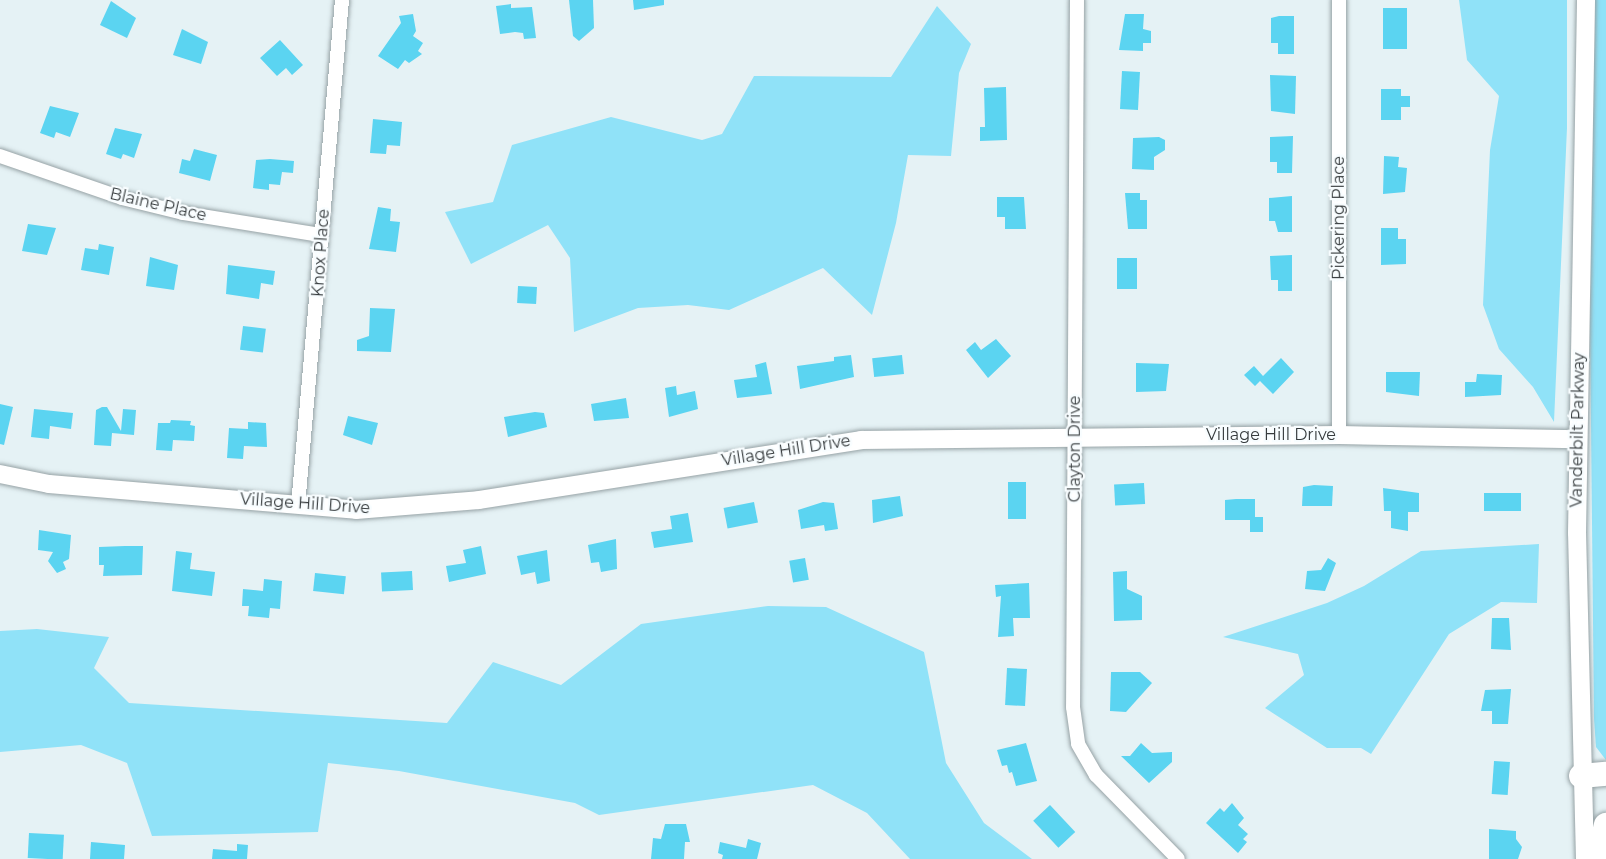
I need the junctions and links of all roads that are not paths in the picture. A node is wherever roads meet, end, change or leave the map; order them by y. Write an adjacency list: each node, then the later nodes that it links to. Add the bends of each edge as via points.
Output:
1 (342, 0): 6 (street, Knox Place)
2 (1077, 0): 8 (street, Clayton Drive)
3 (1339, 0): 7 (street, Pickering Place)
4 (1586, 0): 9 (street, Vanderbilt Parkway)
5 (0, 156): 6 (street, Blaine Place, via 142,203)
6 (321, 235): 11 (street, Knox Place)
7 (1339, 435): 8 (street, Village Hill Drive); 9 (street, Village Hill Drive)
8 (1074, 436): 11 (street, Village Hill Drive, via 861,440 479,500 356,510); 16 (street, Clayton Drive, via 1073,707 1078,744 1095,775)
9 (1578, 439): 13 (street, Vanderbilt Parkway)
10 (0, 474): 11 (street, Village Hill Drive, via 49,484)
11 (298, 506)
12 (1606, 774): 13 (highway)
13 (1581, 783): 14 (highway); 17 (street, Vanderbilt Parkway)
14 (1606, 787)
15 (1606, 825): 18 (highway)
16 (1178, 859)
17 (1585, 859)
18 (1598, 859)

